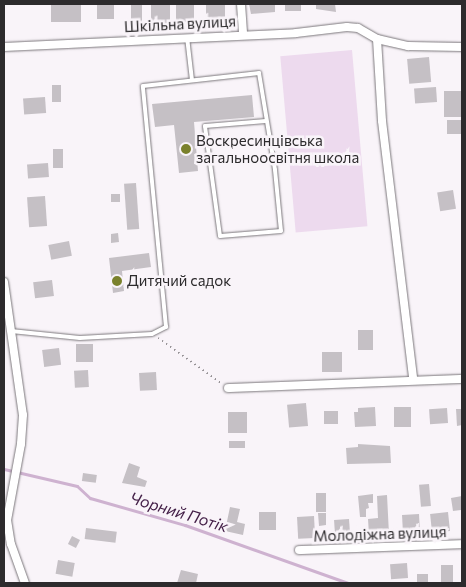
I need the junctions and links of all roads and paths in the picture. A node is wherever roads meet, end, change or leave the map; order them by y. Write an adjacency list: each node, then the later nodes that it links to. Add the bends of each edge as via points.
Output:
1 (241, 4): 2 (street)
2 (242, 34): 3 (street, Шкільна вулиця); 4 (street, Шкільна вулиця, via 358,28)
3 (187, 38): 5 (street, Шкільна вулиця); 7 (lane)
4 (377, 39): 6 (street, via 408,46); 12 (street, via 382,121)
5 (4, 47)
6 (462, 47)
7 (192, 80): 8 (lane, via 259,73); 11 (lane, via 143,86 167,323 164,331)
8 (266, 120): 8 (lane, via 281,231 220,236 205,126)
9 (4, 282): 10 (street)
10 (11, 331): 11 (lane, via 80,338); 17 (street, via 23,414 7,520 11,544)
11 (152, 334): 14 (path)
12 (413, 379): 13 (street); 14 (street)
13 (462, 379)
14 (228, 388)
15 (462, 544): 16 (street, Молодіжна вулиця)
16 (298, 550)
17 (25, 583)

